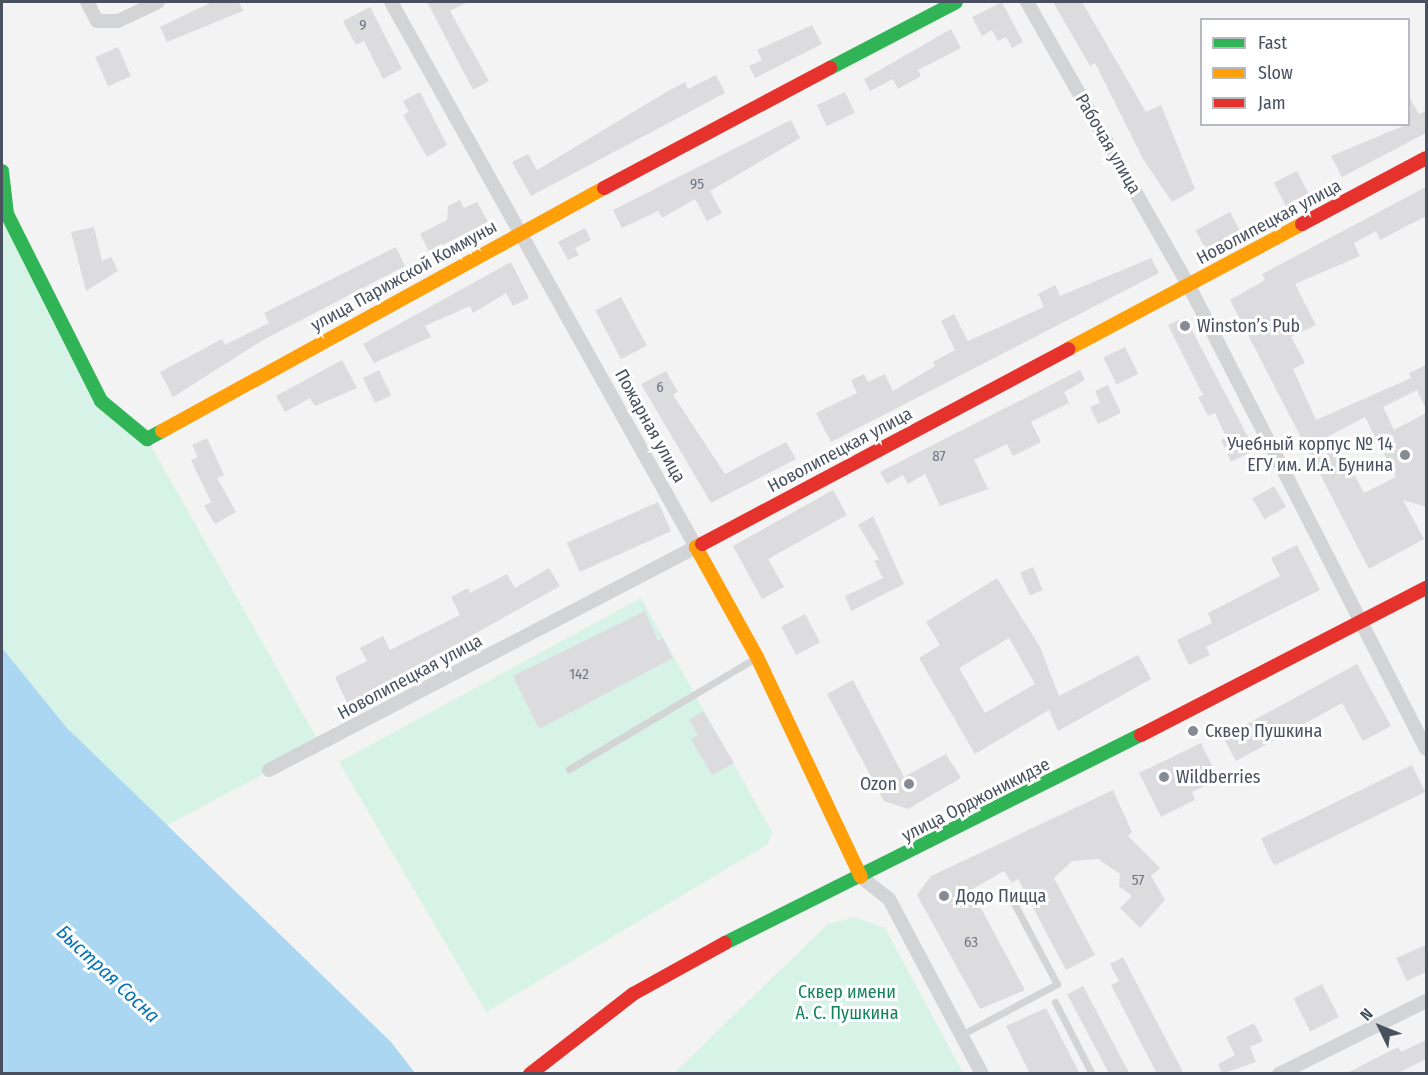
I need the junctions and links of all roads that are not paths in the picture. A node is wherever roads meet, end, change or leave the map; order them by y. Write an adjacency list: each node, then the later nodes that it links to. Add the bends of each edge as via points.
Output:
1 (87, 2): 2 (street, via 97,21 118,21)
2 (158, 2)
3 (391, 2): 8 (street, Пожарная улица)
4 (956, 2): 8 (street, улица Парижской Коммуны)
5 (1028, 2): 9 (street, Рабочая улица)
6 (1426, 158): 9 (street, Новолипецкая улица)
7 (2, 171): 8 (street, улица Парижской Коммуны, via 7,214 101,401 147,439)
8 (522, 231): 10 (street, Пожарная улица)
9 (1189, 286): 10 (street, Новолипецкая улица); 12 (street, Рабочая улица)
10 (696, 547): 13 (street, Пожарная улица); 16 (street, Новолипецкая улица)
11 (1426, 588): 12 (street, улица Орджоникидзе)
12 (1359, 624): 14 (street); 17 (street, улица Орджоникидзе)
13 (757, 657): 15 (lane); 17 (street, Пожарная улица)
14 (1426, 749)
15 (569, 769)
16 (268, 770)
17 (861, 877): 21 (street, via 889,899); 22 (street, улица Орджоникидзе, via 713,948 633,994)
18 (1010, 896): 21 (lane, via 1057,984)
19 (1426, 1001): 25 (street)
20 (1055, 1002): 24 (lane)
21 (961, 1035): 23 (street)
22 (530, 1074)
23 (982, 1074)
24 (1092, 1074)
25 (1279, 1074)

